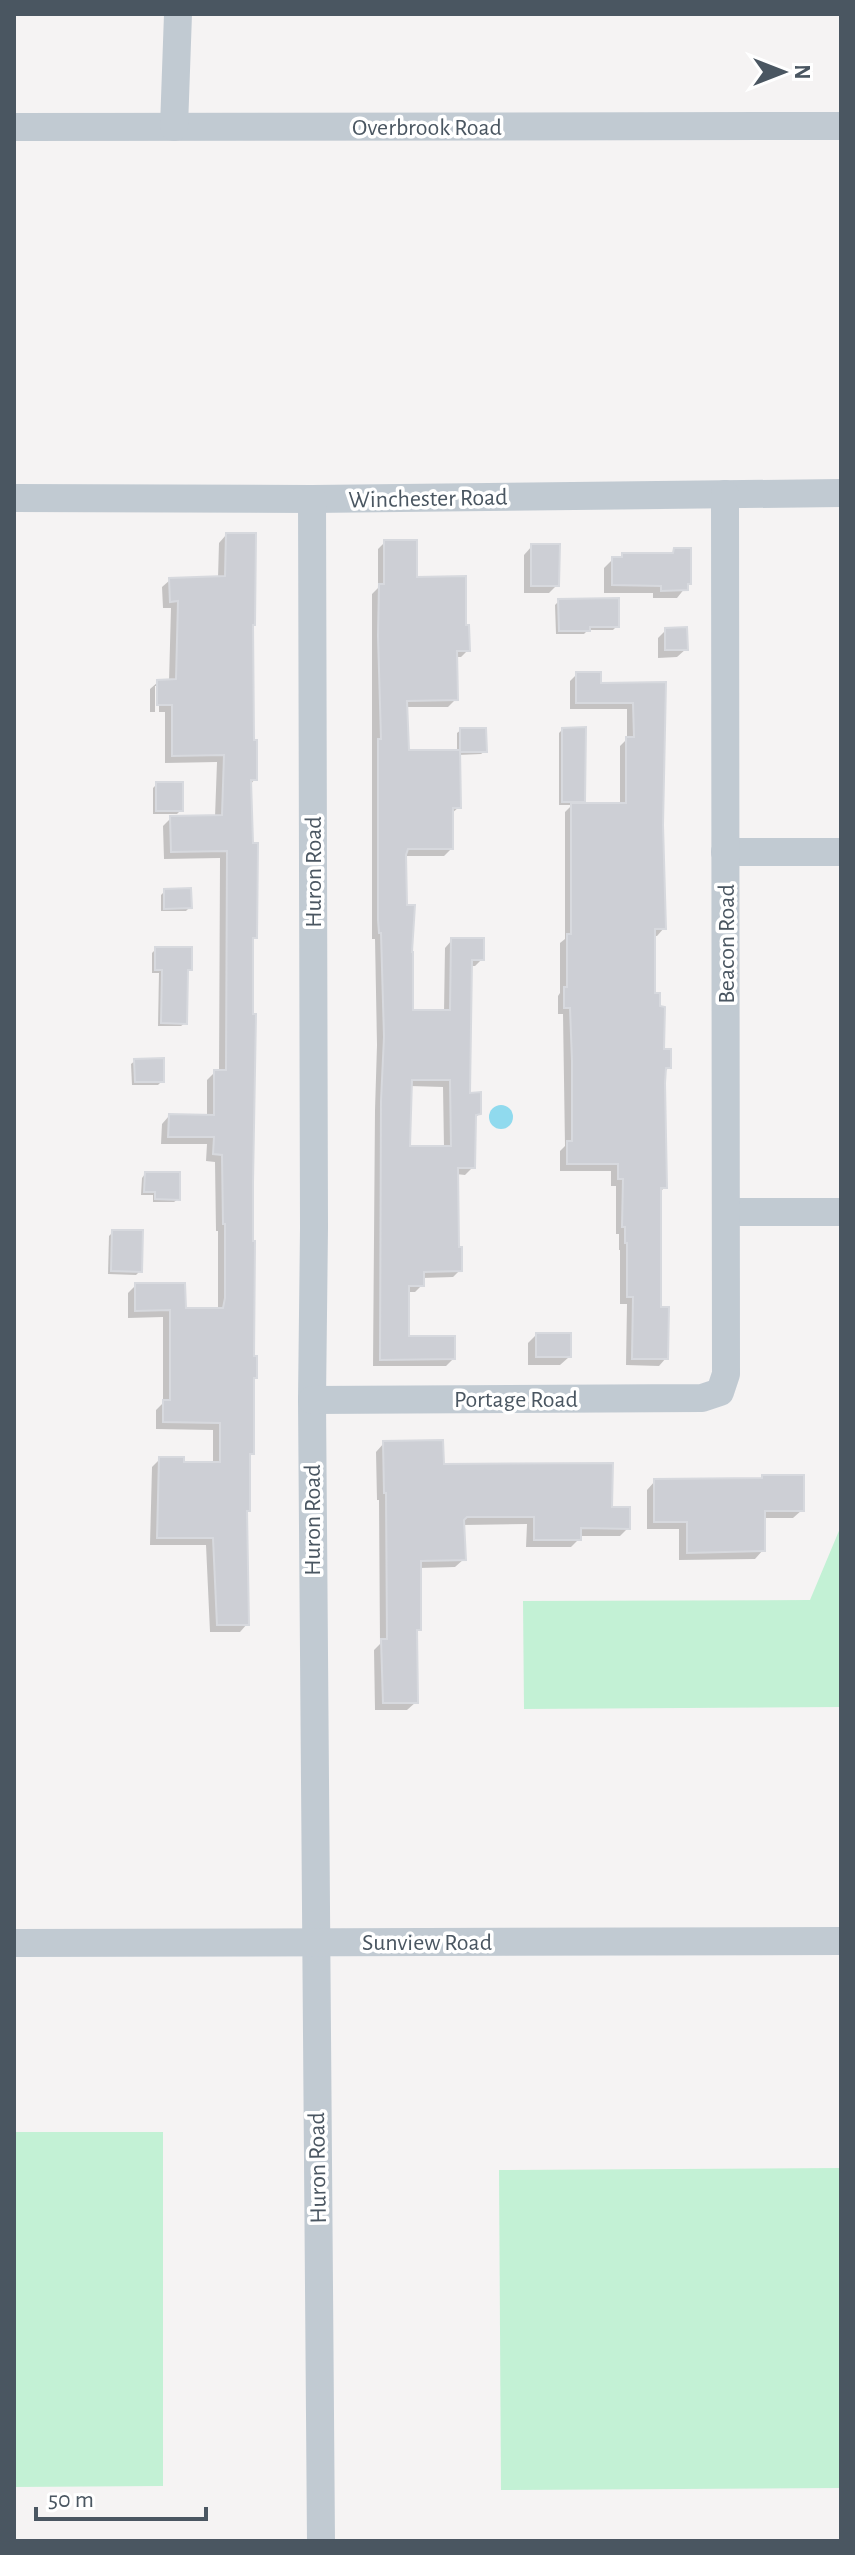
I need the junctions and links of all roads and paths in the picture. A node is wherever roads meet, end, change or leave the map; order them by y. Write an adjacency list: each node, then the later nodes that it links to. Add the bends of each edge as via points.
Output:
1 (178, 14): 4 (street)
2 (841, 126): 4 (street, Overbrook Road)
3 (14, 127): 4 (street, Overbrook Road)
4 (174, 127)
5 (841, 493): 6 (street, Winchester Road)
6 (725, 494): 8 (street, Winchester Road); 9 (street, Beacon Road)
7 (14, 498): 8 (street, Winchester Road)
8 (312, 499): 14 (street, Huron Road)
9 (725, 852): 10 (street); 11 (street, Beacon Road)
10 (841, 852)
11 (726, 1212): 12 (street); 13 (street, Beacon Road, via 726,1374)
12 (841, 1212)
13 (720, 1392): 14 (street, Portage Road, via 702,1398)
14 (312, 1400): 16 (street, Huron Road)
15 (841, 1941): 16 (street, Sunview Road)
16 (315, 1942): 17 (street, Sunview Road); 18 (street, Huron Road)
17 (14, 1943)
18 (321, 2541)

